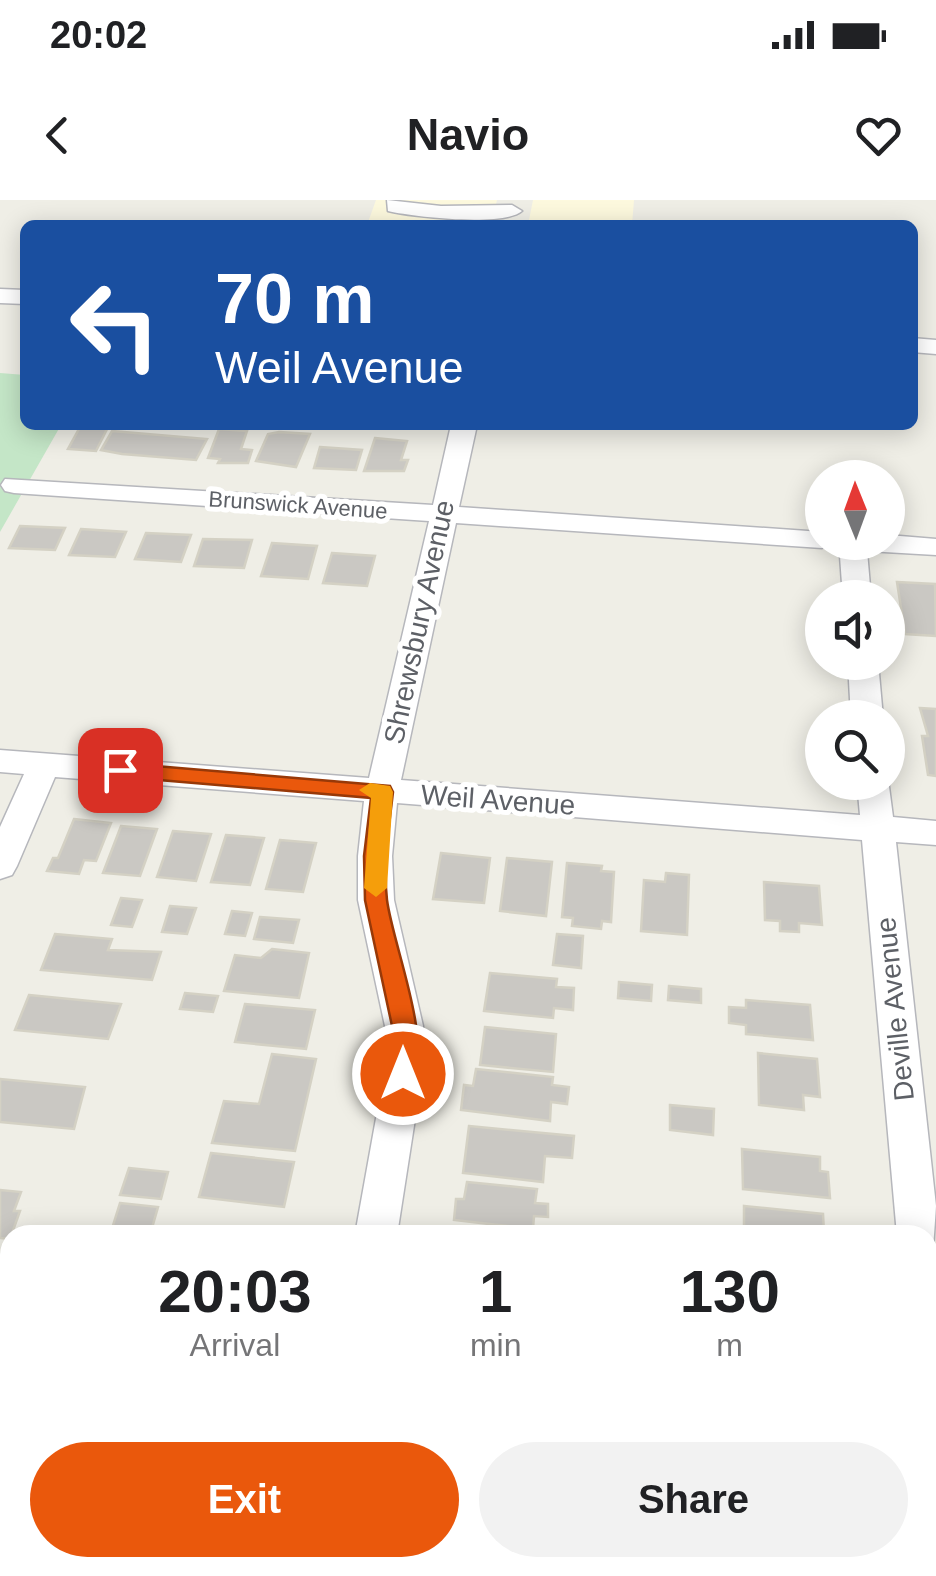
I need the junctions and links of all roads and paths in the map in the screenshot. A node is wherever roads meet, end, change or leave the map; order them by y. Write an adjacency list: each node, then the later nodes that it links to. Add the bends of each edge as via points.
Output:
1 (397, 200): 2 (street, via 396,207 441,212)
2 (511, 212)
3 (463, 430): 5 (street, Shrewsbury Avenue)
4 (14, 485): 5 (street, Brunswick Avenue)
5 (442, 515): 6 (street, Brunswick Avenue); 11 (street, Shrewsbury Avenue)
6 (805, 539)
7 (905, 545): 8 (street)
8 (936, 547)
9 (0, 761): 10 (street, Weil Avenue)
10 (44, 765): 11 (street, Weil Avenue); 15 (street)
11 (382, 792): 13 (street, Weil Avenue); 16 (street, Shrewsbury Avenue, via 376,900 404,1026 403,1074)
12 (874, 800): 13 (street, Deville Avenue)
13 (876, 828): 14 (street, Weil Avenue); 17 (street, Deville Avenue)
14 (936, 833)
15 (0, 866)
16 (378, 1225)
17 (917, 1225)

